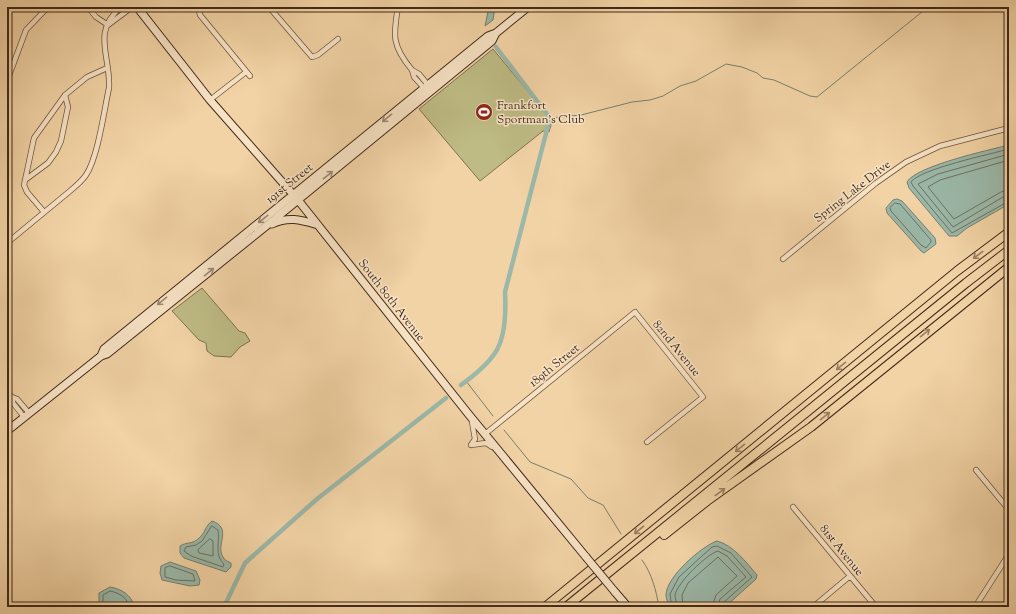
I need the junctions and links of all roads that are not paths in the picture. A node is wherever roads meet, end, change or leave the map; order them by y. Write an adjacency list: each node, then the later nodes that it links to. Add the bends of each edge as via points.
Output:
1 (48, 7): 16 (street, via 26,30)
2 (88, 7): 10 (street, via 96,17)
3 (121, 7): 10 (street, via 110,17)
4 (132, 7): 10 (street)
5 (137, 7): 19 (main road, South 80th Avenue)
6 (198, 7): 14 (street, via 200,15)
7 (269, 7): 12 (street, via 312,57)
8 (398, 7): 17 (street, via 394,41 401,56 412,70 419,74)
9 (528, 7): 11 (main road, 191st Street)
10 (108, 25): 13 (street, via 103,41)
11 (496, 33): 17 (main road, 191st Street, via 488,36); 23 (main road, 191st Street, one-way to 11, via 492,41)
12 (338, 39)
13 (107, 68): 18 (street, via 87,76); 24 (street, via 109,88 91,166 80,182)
14 (246, 72): 15 (street); 19 (street)
15 (250, 76)
16 (7, 81)
17 (426, 87): 22 (main road, 191st Street, one-way to 22)
18 (65, 94): 21 (street, via 34,138); 21 (street, via 68,107 56,152 48,163)
19 (210, 100): 22 (main road, South 80th Avenue)
20 (1009, 128): 30 (street, Spring Lake Drive, via 940,146 906,162 876,183)
21 (25, 180): 24 (street, via 24,188)
22 (293, 194): 23 (main road, South 80th Avenue); 33 (main road, 191st Street, one-way to 33, via 104,349)
23 (298, 200): 25 (main road, South 80th Avenue); 26 (main road, 191st Street)
24 (44, 212): 28 (street)
25 (319, 226): 26 (main road, via 288,218); 36 (main road, South 80th Avenue)
26 (265, 227): 33 (main road, 191st Street, one-way to 26, via 107,354)
27 (1009, 232): 47 (highway, one-way to 47, via 950,276)
28 (7, 243)
29 (1009, 250): 45 (highway)
30 (783, 259)
31 (1009, 267): 45 (highway, one-way to 31, via 811,427)
32 (635, 312): 38 (street, 189th Street); 39 (street, 82nd Avenue, via 703,397)
33 (101, 356): 35 (main road, 191st Street)
34 (7, 392): 35 (street, via 18,398)
35 (26, 415): 37 (main road, 191st Street)
36 (470, 416): 38 (main road, South 80th Avenue); 40 (street, via 475,439 471,445 486,443)
37 (7, 431)
38 (485, 434): 40 (main road, South 80th Avenue)
39 (646, 442)
40 (500, 452): 49 (main road, South 80th Avenue, bridge)
41 (976, 470): 43 (street)
42 (794, 506): 46 (street, 81st Avenue)
43 (1009, 510)
44 (1009, 554): 52 (street)
45 (620, 564): 48 (highway)
46 (850, 576): 50 (street); 51 (street, 81st Avenue)
47 (545, 607)
48 (566, 607)
49 (628, 607)
50 (813, 607)
51 (876, 607)
52 (975, 607)

